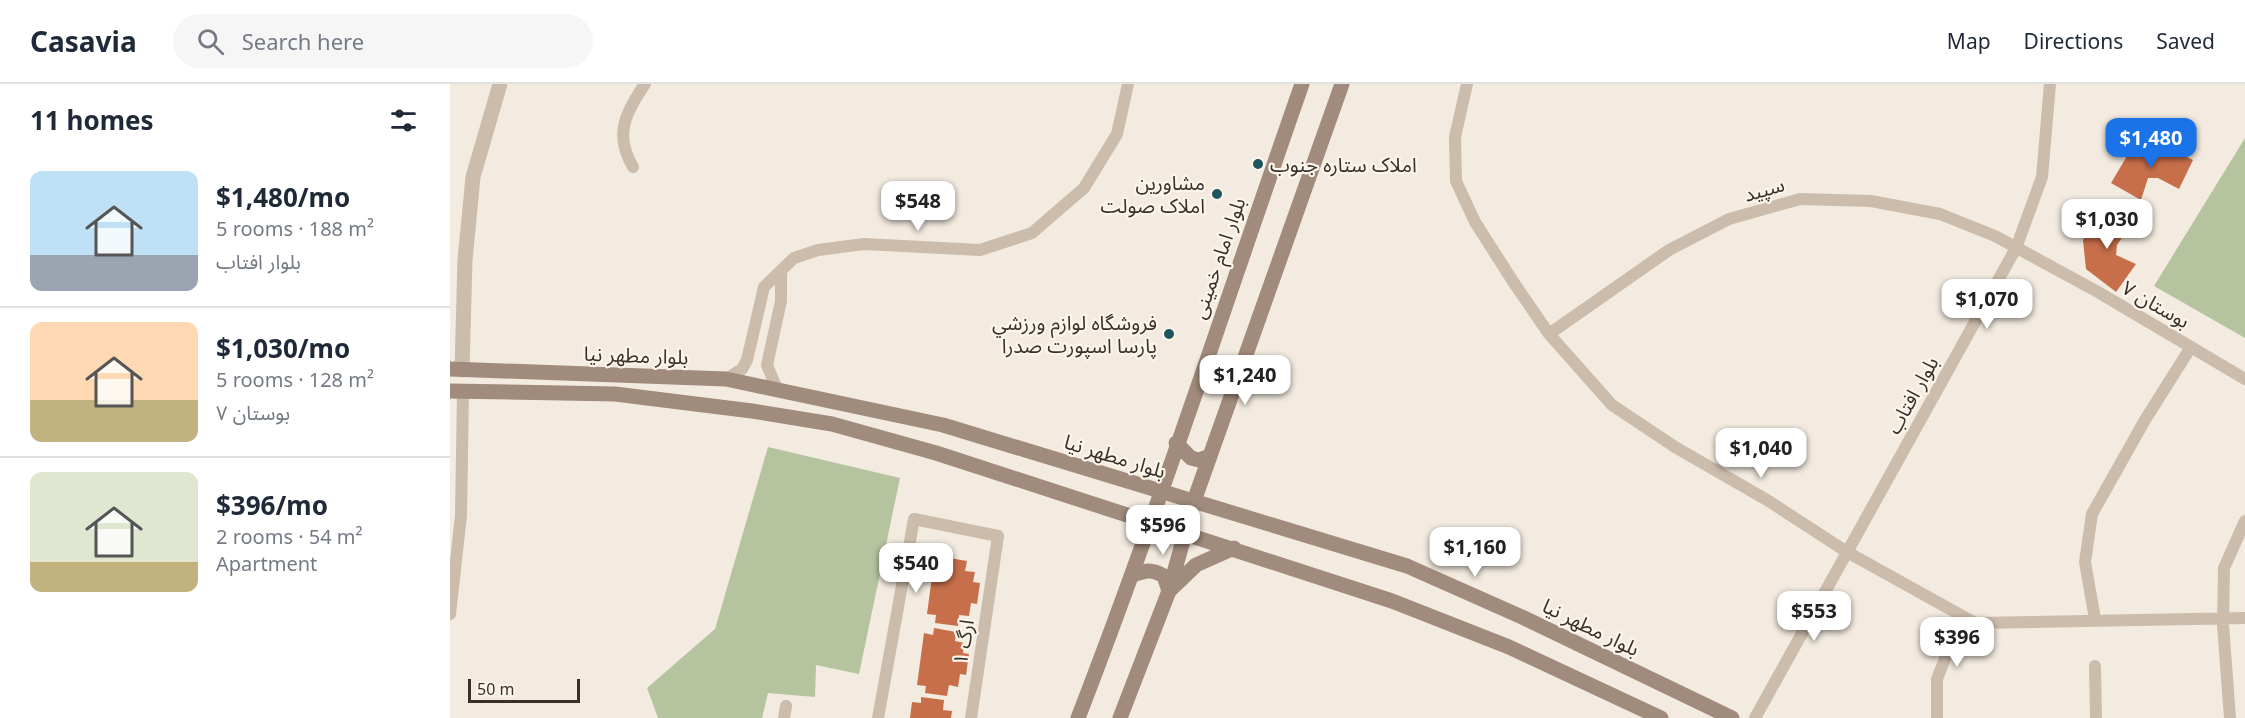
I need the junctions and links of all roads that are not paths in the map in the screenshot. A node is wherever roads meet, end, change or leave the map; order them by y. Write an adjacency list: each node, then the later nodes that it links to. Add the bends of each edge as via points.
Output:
1 (500, 84): 13 (street, via 473,177)
2 (645, 84): 8 (street, via 630,106 622,129 623,152)
3 (1128, 84): 10 (street, via 1118,134 1084,188 1032,233 980,250 864,244 818,250 794,258)
4 (1302, 84): 20 (main road, بلوار امام خمینی)
5 (1342, 84): 23 (main road)
6 (1467, 84): 11 (street, via 1455,137 1456,181 1475,222)
7 (2050, 84): 9 (street, بلوار افتاب, via 2042,177)
8 (633, 167)
9 (2016, 248): 11 (street, سپید, via 1940,214 1871,201 1800,199 1729,219 1669,250); 12 (street, بوستان ۷); 30 (street, بلوار افتاب)
10 (781, 271): 14 (street, via 764,287 747,360 742,369); 17 (street, via 781,301 767,364)
11 (1549, 334): 30 (street, via 1612,405)
12 (2191, 347): 15 (street, بوستان ۷); 37 (street, via 2092,514 2085,562)
13 (456, 369): 14 (main road, بلوار مطهر نیا)
14 (726, 379): 16 (main road, بلوار مطهر نیا)
15 (2245, 379)
16 (754, 383): 17 (main road, بلوار مطهر نیا); 19 (main road)
17 (777, 389): 24 (main road, بلوار مطهر نیا, via 943,425)
18 (456, 391): 19 (main road, بلوار مطهر نیا, via 615,394); 21 (street)
19 (752, 411): 27 (main road, بلوار مطهر نیا, via 832,424 936,453)
20 (1176, 443): 23 (main road, via 1191,459); 24 (main road, بلوار امام خمینی)
21 (462, 445): 22 (street); 33 (street, via 461,516)
22 (450, 450)
23 (1210, 456): 25 (main road)
24 (1159, 492): 25 (main road, بلوار مطهر نیا); 27 (main road, بلوار امام خمینی)
25 (1194, 501): 28 (main road); 44 (main road, بلوار مطهر نیا, via 1407,566)
26 (2245, 521): 34 (street, via 2224,568)
27 (1149, 522): 28 (main road, بلوار مطهر نیا); 31 (main road, بلوار امام خمینی)
28 (1185, 532): 29 (main road, بلوار مطهر نیا); 32 (main road)
29 (1234, 548): 32 (main road, via 1196,565); 43 (main road, بلوار مطهر نیا, via 1392,601 1509,646)
30 (1847, 552): 35 (street); 45 (street, بلوار افتاب)
31 (1133, 575): 32 (main road, via 1147,569 1156,571 1164,576); 41 (main road, بلوار امام خمینی)
32 (1169, 591): 42 (main road)
33 (450, 614)
34 (2223, 617): 36 (street); 37 (street); 48 (street)
35 (1961, 618): 37 (street, via 1975,623); 46 (street, via 1937,680)
36 (2245, 618)
37 (2095, 619)
38 (2095, 666): 47 (street)
39 (878, 718): 40 (street, ارگ ۱, via 914,519 998,536)
40 (971, 718)
41 (1078, 718)
42 (1120, 718)
43 (1661, 718)
44 (1732, 718)
45 (1755, 718)
46 (1937, 718)
47 (2096, 718)
48 (2230, 718)

